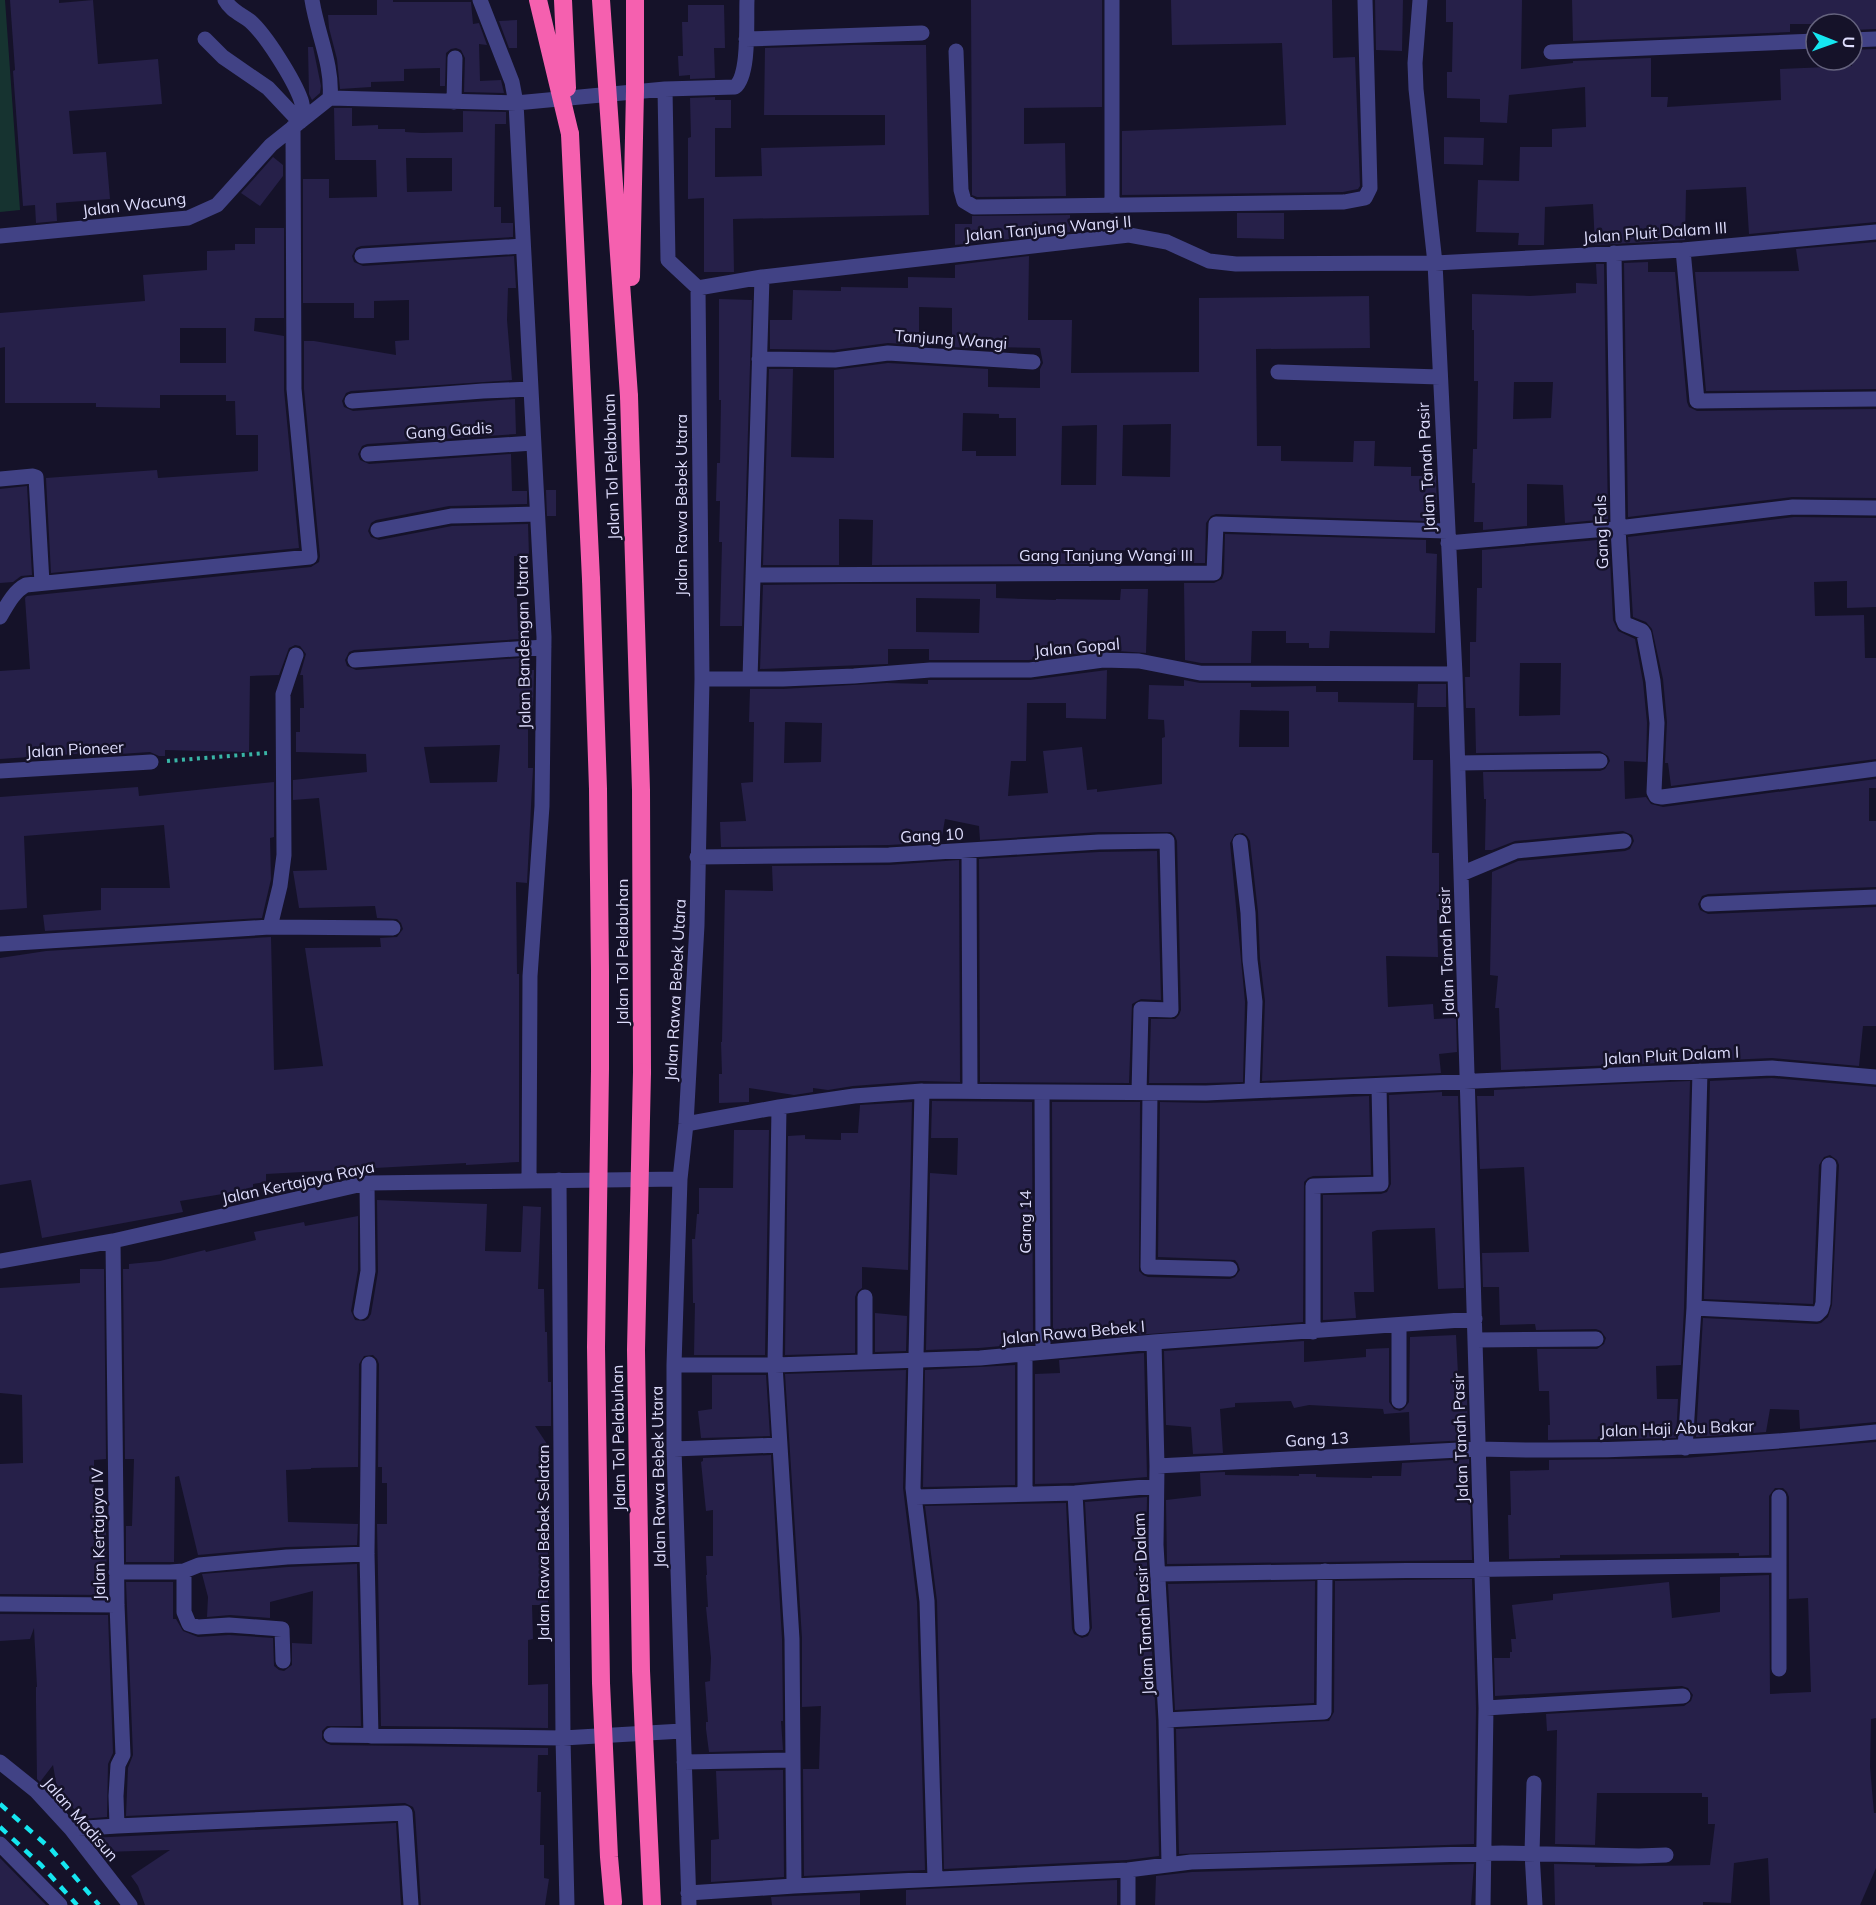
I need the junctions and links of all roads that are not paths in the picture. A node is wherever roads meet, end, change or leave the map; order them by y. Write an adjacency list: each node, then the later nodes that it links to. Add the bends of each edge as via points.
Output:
1 (225, 0): 23 (street, via 266,40 286,72 301,100)
2 (312, 0): 20 (street, via 328,65)
3 (480, 0): 22 (street, Jalan Bandengan Utara, via 512,82)
4 (538, 0): 24 (highway, bridge)
5 (563, 0): 24 (highway, Jalan Tol Pelabuhan, bridge)
6 (601, 0): 40 (highway, Jalan Tol Pelabuhan, bridge)
7 (635, 0): 40 (highway, bridge)
8 (747, 0): 14 (street)
9 (1112, 0): 25 (street)
10 (1365, 0): 25 (street, via 1370,188 1365,198 1344,202)
11 (1420, 0): 32 (street, Jalan Tanah Pasir, via 1416,89)
12 (922, 33): 14 (street)
13 (205, 39): 23 (street, via 223,57 268,88)
14 (746, 39): 19 (street, via 743,74 735,87)
15 (1804, 41): 17 (street)
16 (956, 51): 25 (street, via 964,201 974,207)
17 (1551, 52)
18 (455, 58): 21 (street)
19 (665, 89): 22 (street); 34 (street, via 668,260)
20 (330, 98): 21 (street); 23 (street, Jalan Wacung)
21 (454, 102): 22 (street)
22 (516, 103): 28 (street, Jalan Bandengan Utara)
23 (299, 122): 27 (street, Jalan Wacung, via 271,145 217,205 188,218); 52 (street, via 294,389 310,557)
24 (570, 134): 156 (highway, Jalan Tol Pelabuhan, bridge, via 598,789 597,1455 601,1683)
25 (1112, 206)
26 (1876, 232): 29 (street, Jalan Pluit Dalam III)
27 (0, 236)
28 (523, 246): 31 (street); 39 (street, Jalan Bandengan Utara)
29 (1683, 250): 30 (street, Jalan Pluit Dalam III); 41 (street, via 1697,401)
30 (1614, 253): 32 (street, Jalan Pluit Dalam III); 48 (street, Gang Fals)
31 (362, 256)
32 (1435, 263): 33 (street, Jalan Tanjung Wangi II, via 1227,263 1209,261 1167,242 1129,235); 38 (street, Jalan Tanah Pasir)
33 (762, 277): 34 (street, Jalan Tanjung Wangi II); 35 (street)
34 (698, 288): 58 (street, Jalan Rawa Bebek Utara)
35 (759, 359): 36 (street, Tanjung Wangi, via 835,360 888,352); 51 (street)
36 (1033, 362)
37 (1278, 372): 38 (street)
38 (1440, 377): 50 (street, Jalan Tanah Pasir)
39 (531, 389): 42 (street); 43 (street, Jalan Bandengan Utara)
40 (629, 396): 161 (highway, Jalan Tol Pelabuhan, bridge, via 641,802 642,1072 636,1350 641,1671)
41 (1876, 399)
42 (352, 401)
43 (533, 443): 44 (street, Gang Gadis); 47 (street, Jalan Bandengan Utara)
44 (368, 454)
45 (0, 479): 52 (street, via 36,477)
46 (1876, 508): 48 (street, via 1793,507)
47 (537, 514): 49 (street, via 451,516); 54 (street, Jalan Bandengan Utara)
48 (1618, 528): 50 (street); 63 (street, Gang Fals, via 1623,619 1644,634 1653,681 1656,796)
49 (378, 530)
50 (1448, 537): 51 (street, Gang Tanjung Wangi III, via 1216,524 1214,573); 57 (street, Jalan Tanah Pasir)
51 (753, 575): 59 (street)
52 (42, 583): 53 (street, via 22,586)
53 (0, 617)
54 (544, 647): 56 (street); 87 (street, Jalan Bandengan Utara, via 542,806 530,976)
55 (296, 655): 72 (street, via 283,694 284,855)
56 (355, 660)
57 (1455, 674): 59 (street, Jalan Gopal, via 1200,673 1139,661 1103,660 1030,670 930,670); 62 (street, Jalan Tanah Pasir)
58 (702, 679): 59 (street, Jalan Gopal); 68 (street, Jalan Rawa Bebek Utara)
59 (750, 679)
60 (1600, 761): 62 (street)
61 (151, 762): 64 (street, Jalan Pioneer)
62 (1458, 763): 69 (street, Jalan Tanah Pasir)
63 (1876, 769)
64 (0, 771)
65 (1624, 841): 69 (street, via 1516,851)
66 (1240, 842): 81 (street, via 1255,1002)
67 (969, 851): 68 (street, Gang 10); 80 (street); 83 (street, Gang 10, via 1167,841 1171,1010 1141,1009)
68 (697, 857): 85 (street, Jalan Rawa Bebek Utara)
69 (1461, 874): 77 (street, Jalan Tanah Pasir)
70 (1876, 897): 71 (street)
71 (1708, 904)
72 (270, 927): 73 (street); 74 (street)
73 (393, 928)
74 (0, 944)
75 (1700, 1071): 76 (street, Jalan Pluit Dalam I, via 1772,1068); 77 (street, Jalan Pluit Dalam I); 95 (street)
76 (1876, 1077)
77 (1467, 1082): 78 (street); 97 (street, Jalan Tanah Pasir)
78 (1379, 1086): 81 (street); 99 (street, via 1381,1184 1313,1186)
79 (922, 1091): 80 (street); 84 (street); 105 (street)
80 (970, 1091): 82 (street)
81 (1252, 1091): 83 (street)
82 (1042, 1092): 83 (street); 103 (street, Gang 14)
83 (1144, 1093): 93 (street, via 1148,1266)
84 (779, 1107): 85 (street); 109 (street)
85 (686, 1124): 88 (street, Jalan Rawa Bebek Utara)
86 (1829, 1165): 95 (street, via 1821,1310 1817,1314)
87 (530, 1179): 89 (street, Jalan Kertajaya Raya); 90 (street, Jalan Kertajaya Raya)
88 (680, 1179): 89 (street, Jalan Kertajaya Raya); 108 (street, Jalan Rawa Bebek Utara)
89 (558, 1180): 140 (street, Jalan Rawa Bebek Selatan)
90 (367, 1183): 91 (street, Jalan Kertajaya Raya); 96 (street, via 368,1271)
91 (113, 1241): 92 (street, Jalan Kertajaya Raya); 127 (street, Jalan Kertajaya IV)
92 (0, 1261)
93 (1230, 1269)
94 (865, 1297): 106 (street)
95 (1694, 1308): 113 (street)
96 (361, 1312)
97 (1474, 1319): 98 (street, Jalan Rawa Bebek I); 101 (street, Jalan Tanah Pasir)
98 (1399, 1325): 99 (street, Jalan Rawa Bebek I); 110 (street)
99 (1313, 1332): 102 (street, Jalan Rawa Bebek I)
100 (1596, 1339): 101 (street)
101 (1475, 1340): 115 (street, Jalan Tanah Pasir)
102 (1154, 1342): 103 (street, Jalan Rawa Bebek I); 116 (street, Jalan Tanah Pasir Dalam)
103 (1043, 1352): 104 (street, Jalan Rawa Bebek I)
104 (1024, 1354): 105 (street, Jalan Rawa Bebek I); 119 (street)
105 (917, 1360): 106 (street, Jalan Rawa Bebek I); 120 (street)
106 (865, 1362): 109 (street, Jalan Rawa Bebek I)
107 (369, 1365): 122 (street)
108 (674, 1365): 109 (street, Jalan Rawa Bebek I); 114 (street, Jalan Rawa Bebek Utara)
109 (775, 1365): 112 (street)
110 (1399, 1401)
111 (1876, 1432): 113 (street, Jalan Haji Abu Bakar)
112 (780, 1445): 114 (street); 141 (street, via 792,1639)
113 (1685, 1448): 115 (street, Jalan Haji Abu Bakar)
114 (674, 1449): 137 (street, Jalan Rawa Bebek Utara)
115 (1478, 1449): 116 (street, Gang 13); 125 (street, Jalan Tanah Pasir)
116 (1157, 1466): 117 (street, Jalan Tanah Pasir Dalam)
117 (1156, 1486): 118 (street); 128 (street, Jalan Tanah Pasir Dalam)
118 (1075, 1493): 119 (street); 131 (street)
119 (1025, 1494): 120 (street)
120 (915, 1497): 153 (street, via 927,1601)
121 (1779, 1497): 123 (street)
122 (367, 1554): 124 (street, via 287,1557 199,1565); 139 (street)
123 (1779, 1565): 125 (street); 133 (street)
124 (184, 1570): 127 (street); 132 (street, via 184,1612 189,1624 282,1629)
125 (1482, 1570): 126 (street); 135 (street, Jalan Tanah Pasir)
126 (1325, 1571): 128 (street); 136 (street, via 1324,1712)
127 (116, 1572): 130 (street, Jalan Kertajaya IV)
128 (1158, 1574): 136 (street, Jalan Tanah Pasir Dalam)
129 (0, 1604): 130 (street)
130 (117, 1605): 145 (street, Jalan Kertajaya IV, via 123,1755 118,1765)
131 (1082, 1628)
132 (283, 1660)
133 (1779, 1669)
134 (1683, 1696): 135 (street)
135 (1486, 1708): 149 (street, Jalan Tanah Pasir)
136 (1166, 1720): 151 (street, Jalan Tanah Pasir Dalam)
137 (682, 1731): 140 (street); 143 (street, Jalan Rawa Bebek Utara)
138 (331, 1735): 139 (street)
139 (371, 1736): 140 (street)
140 (563, 1738): 160 (street, Jalan Rawa Bebek Selatan)
141 (793, 1760): 143 (street); 154 (street)
142 (0, 1762): 146 (street, Jalan Madisun, via 36,1791)
143 (684, 1762): 155 (street, Jalan Rawa Bebek Utara)
144 (1534, 1783): 148 (street)
145 (117, 1826): 146 (street); 159 (street, via 405,1813)
146 (71, 1829): 158 (street, Jalan Madisun)
147 (0, 1844): 157 (street)
148 (1532, 1853): 149 (street); 150 (street); 164 (street)
149 (1485, 1855): 151 (street); 163 (street, Jalan Tanah Pasir)
150 (1666, 1855)
151 (1169, 1864): 152 (street)
152 (1128, 1870): 153 (street); 162 (street)
153 (936, 1879): 154 (street)
154 (794, 1886): 155 (street)
155 (688, 1899)
156 (613, 1904)
157 (60, 1905)
158 (130, 1905)
159 (411, 1905)
160 (567, 1905)
161 (652, 1905)
162 (1128, 1905)
163 (1484, 1905)
164 (1535, 1905)

